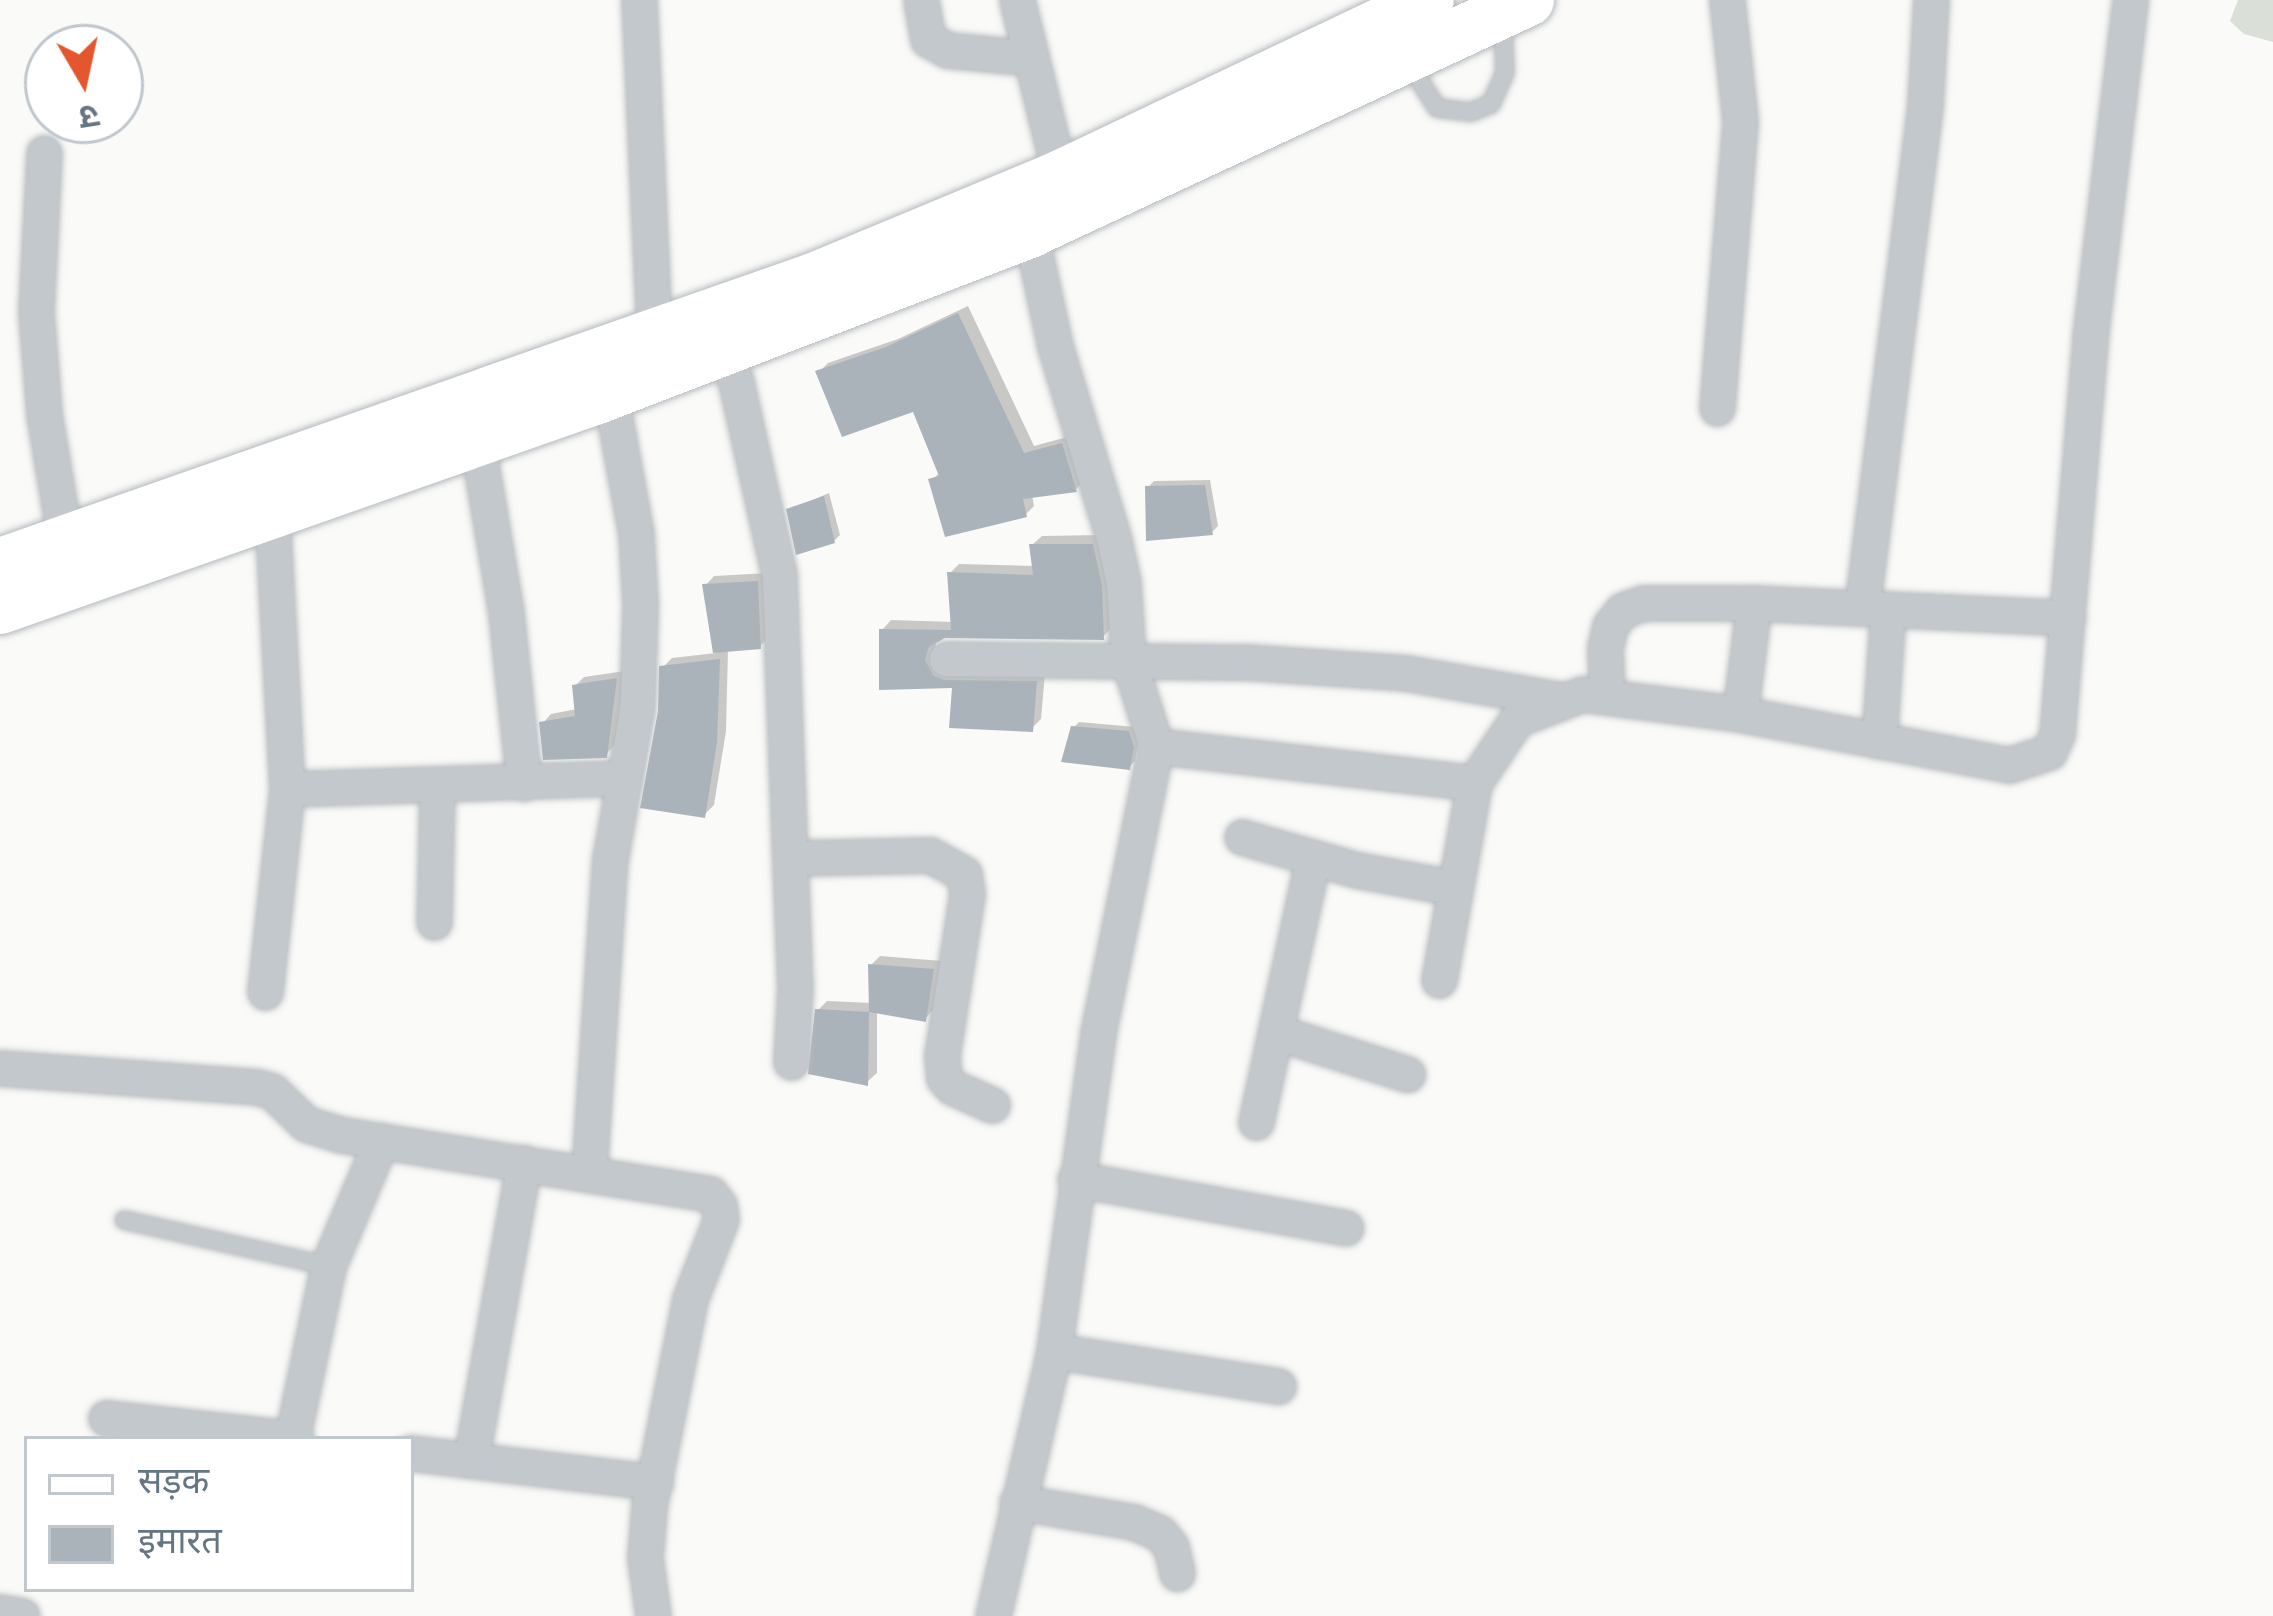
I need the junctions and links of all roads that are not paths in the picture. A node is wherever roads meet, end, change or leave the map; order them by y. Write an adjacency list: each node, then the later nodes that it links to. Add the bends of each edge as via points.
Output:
1 (639, 0): 13 (street)
2 (921, 0): 9 (street, via 928,39 947,50)
3 (1017, 0): 9 (street)
4 (1428, 0): 12 (main road)
5 (1727, 0): 16 (street, via 1740,121)
6 (1930, 0): 23 (street)
7 (2130, 0): 24 (street, via 2090,338)
8 (1515, 6): 10 (main road); 10 (lane, via 1505,73 1491,104 1471,112 1437,108)
9 (1031, 58): 12 (street)
10 (1405, 58): 12 (main road)
11 (44, 153): 19 (street, via 36,312)
12 (1036, 200): 13 (main road); 14 (main road); 26 (street, via 1055,346 1123,582)
13 (654, 335): 19 (main road)
14 (722, 350): 15 (main road); 39 (street, via 779,574)
15 (610, 393): 17 (main road); 32 (street, via 640,602)
16 (1717, 408)
17 (477, 441): 18 (main road); 33 (street)
18 (272, 515): 22 (main road); 36 (street)
19 (65, 540): 20 (main road)
20 (0, 563)
21 (1754, 603): 23 (street); 27 (street, via 1623,610 1610,626); 29 (street)
22 (0, 608)
23 (1875, 609): 24 (street); 30 (street)
24 (2068, 618): 30 (street, via 2049,752 2008,765)
25 (946, 658): 26 (street)
26 (1128, 659): 28 (street, via 1406,673); 31 (street)
27 (1607, 696): 28 (street); 29 (street)
28 (1564, 700): 34 (street, via 1517,719)
29 (1740, 714): 30 (street)
30 (1879, 741)
31 (1156, 746): 34 (street); 53 (street)
32 (625, 778): 33 (street); 52 (street, via 610,859)
33 (524, 783): 35 (street)
34 (1474, 783): 40 (street)
35 (437, 787): 36 (street); 41 (street)
36 (287, 789): 43 (street)
37 (1242, 837): 38 (street)
38 (1313, 858): 40 (street); 44 (street)
39 (790, 859): 45 (street); 48 (street, via 930,855 964,874 944,1078)
40 (1455, 888): 42 (street)
41 (434, 922)
42 (1439, 980)
43 (265, 992)
44 (1276, 1032): 47 (street); 49 (street)
45 (791, 1062)
46 (0, 1068): 50 (street, via 257,1087 306,1124)
47 (1407, 1074)
48 (992, 1105)
49 (1256, 1122)
50 (381, 1141): 51 (street); 56 (street)
51 (524, 1163): 52 (street); 63 (street)
52 (589, 1172): 64 (street, via 697,1189 719,1205 721,1220 690,1299)
53 (1075, 1179): 55 (street); 57 (street)
54 (124, 1220): 56 (lane)
55 (1346, 1228)
56 (328, 1267): 61 (street)
57 (1054, 1351): 58 (street); 65 (street)
58 (1278, 1387)
59 (106, 1418): 60 (street)
60 (267, 1436)
61 (295, 1436)
62 (414, 1453): 63 (street)
63 (471, 1460): 64 (street)
64 (655, 1482): 69 (street, via 645,1558)
65 (1017, 1502): 66 (street, via 1160,1533); 70 (street)
66 (1177, 1573)
67 (0, 1612): 68 (street)
68 (22, 1616)
69 (653, 1616)
70 (993, 1616)

